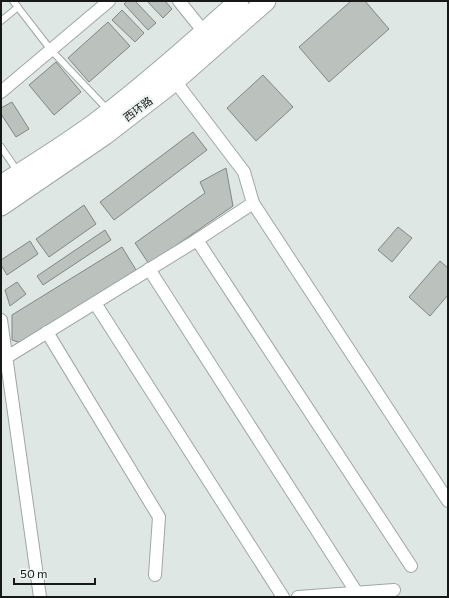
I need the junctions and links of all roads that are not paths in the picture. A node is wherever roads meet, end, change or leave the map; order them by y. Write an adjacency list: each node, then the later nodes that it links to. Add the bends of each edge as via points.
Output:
1 (13, 1): 6 (lane)
2 (109, 1): 9 (street)
3 (179, 1): 8 (street)
4 (239, 1): 8 (main road, 西环路)
5 (266, 1): 10 (main road, 西环路)
6 (18, 7): 7 (lane); 9 (lane)
7 (1, 21)
8 (204, 32): 12 (main road, 西环路)
9 (51, 50): 11 (street); 12 (lane)
10 (175, 81): 16 (street, via 244,172); 17 (main road, 西环路, via 104,135)
11 (1, 92)
12 (109, 111): 14 (main road, 西环路)
13 (1, 147): 14 (lane)
14 (19, 174): 15 (main road, 西环路)
15 (1, 185)
16 (253, 203): 18 (street); 24 (street)
17 (1, 206)
18 (197, 240): 19 (street); 25 (street)
19 (149, 269): 20 (street); 28 (street)
20 (95, 302): 22 (street); 30 (street)
21 (1, 320): 23 (street)
22 (47, 332): 23 (street); 26 (street, via 159,517)
23 (7, 357): 29 (street)
24 (448, 501)
25 (411, 566)
26 (155, 575)
27 (394, 590): 28 (street)
28 (357, 593): 31 (street)
29 (40, 597)
30 (283, 597)
31 (298, 597)

